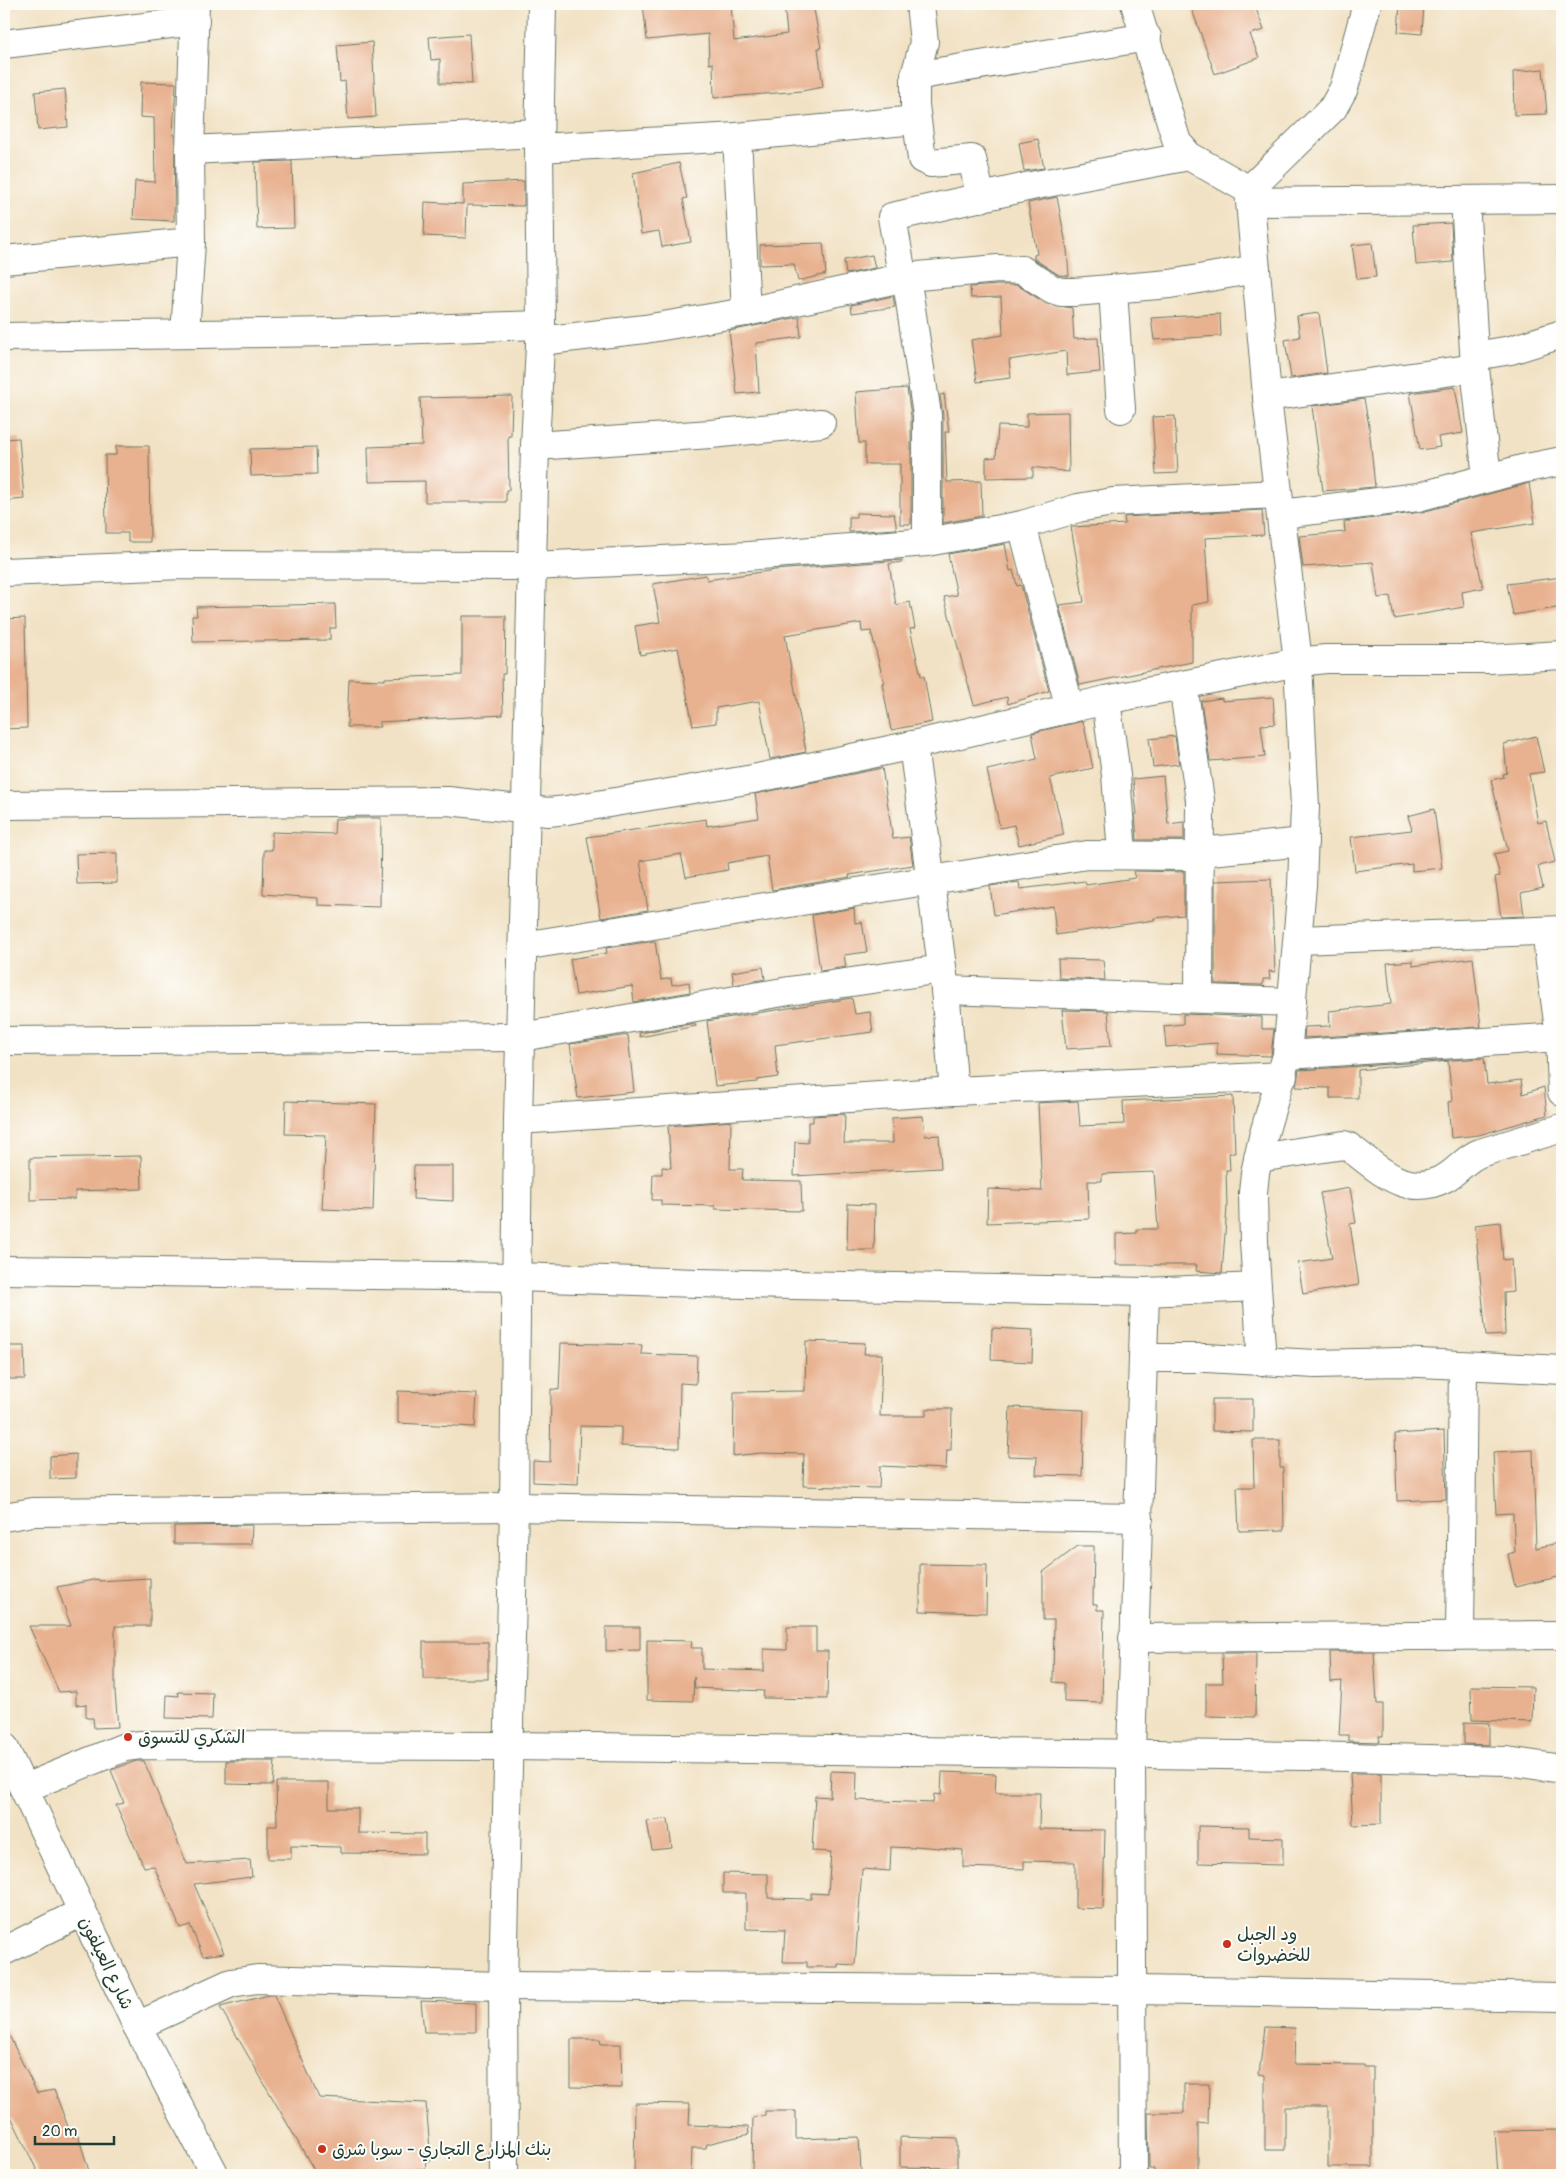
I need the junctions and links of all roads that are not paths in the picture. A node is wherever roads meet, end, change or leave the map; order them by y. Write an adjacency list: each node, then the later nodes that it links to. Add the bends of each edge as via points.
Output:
1 (542, 4): 11 (main road)
2 (920, 4): 8 (main road, via 924,42)
3 (1135, 4): 6 (main road)
4 (1367, 4): 14 (main road, via 1344,88 1333,108)
5 (195, 12): 7 (main road); 12 (main road)
6 (1147, 37): 8 (main road); 13 (main road, via 1174,135)
7 (4, 44)
8 (915, 76): 9 (main road)
9 (916, 120): 10 (main road); 15 (main road, via 922,159 931,163 972,159)
10 (737, 137): 11 (main road); 23 (main road)
11 (539, 141): 12 (main road); 24 (main road)
12 (190, 150): 18 (main road)
13 (1189, 156): 14 (main road); 15 (main road)
14 (1250, 196): 17 (main road); 20 (main road)
15 (981, 198): 21 (main road, via 892,217 901,269)
16 (1562, 199): 17 (main road)
17 (1465, 200): 28 (main road)
18 (191, 242): 19 (main road); 25 (main road)
19 (4, 260)
20 (1256, 269): 22 (main road); 29 (main road)
21 (906, 277): 22 (main road, via 1022,270 1040,284 1061,292); 23 (main road); 37 (main road, via 927,415)
22 (1113, 290): 30 (main road)
23 (746, 312): 24 (main road, via 644,329)
24 (540, 333): 25 (main road); 32 (main road)
25 (185, 334): 27 (main road)
26 (1562, 334): 28 (main road)
27 (4, 337)
28 (1475, 362): 29 (main road); 34 (main road)
29 (1267, 397): 35 (main road)
30 (1121, 410)
31 (821, 423): 32 (main road)
32 (535, 446): 38 (main road)
33 (1562, 461): 34 (main road)
34 (1487, 478): 35 (main road, via 1418,497)
35 (1280, 504): 36 (main road, via 1113,502 1078,508); 41 (main road)
36 (1022, 526): 37 (main road); 44 (main road)
37 (927, 542): 38 (main road, via 875,548)
38 (532, 566): 39 (main road, via 183,565); 47 (main road)
39 (4, 572)
40 (1562, 654): 41 (main road, via 1489,659 1326,659)
41 (1298, 662): 42 (main road); 48 (main road)
42 (1184, 685): 43 (main road); 49 (main road, via 1200,800)
43 (1106, 700): 44 (main road); 50 (main road)
44 (1070, 709): 45 (main road)
45 (913, 746): 47 (main road, via 754,779 588,808 548,812); 51 (main road)
46 (4, 806): 47 (main road, via 448,801)
47 (525, 810): 54 (main road)
48 (1304, 842): 49 (main road); 53 (main road)
49 (1200, 853): 50 (main road, via 1185,856); 56 (main road)
50 (1122, 854): 51 (main road, via 1087,855)
51 (930, 880): 54 (main road); 55 (main road)
52 (1554, 931): 53 (main road); 58 (main road)
53 (1298, 940): 57 (main road)
54 (523, 946): 59 (main road)
55 (943, 979): 56 (main road); 59 (main road, via 789,991); 62 (main road)
56 (1199, 998): 57 (main road)
57 (1292, 1002): 61 (main road)
58 (1560, 1037): 61 (main road); 63 (main road)
59 (521, 1038): 60 (main road); 64 (main road)
60 (4, 1041)
61 (1285, 1065): 62 (main road); 66 (main road)
62 (954, 1091): 64 (main road)
63 (1562, 1092)
64 (518, 1120): 68 (main road)
65 (1562, 1128): 66 (main road, via 1472,1156 1448,1176 1424,1184 1398,1183 1344,1145)
66 (1258, 1158): 69 (main road, via 1254,1193)
67 (4, 1270): 68 (main road)
68 (517, 1277): 70 (main road); 75 (main road)
69 (1257, 1287): 70 (main road); 72 (main road)
70 (1145, 1292): 71 (main road)
71 (1144, 1358): 72 (main road); 77 (main road)
72 (1262, 1362): 73 (main road, via 1399,1362)
73 (1463, 1366): 74 (main road); 78 (main road)
74 (1562, 1370)
75 (514, 1507): 76 (main road, via 33,1512); 77 (main road); 81 (main road)
76 (4, 1518)
77 (1139, 1518): 80 (main road)
78 (1460, 1634): 79 (main road); 80 (main road)
79 (1562, 1635)
80 (1133, 1638): 83 (main road)
81 (509, 1746): 83 (main road); 85 (main road, via 141,1745 125,1747); 88 (main road)
82 (4, 1747): 85 (main road, شارع العيلفون)
83 (1130, 1754): 84 (main road, via 1498,1761); 89 (main road)
84 (1562, 1769)
85 (25, 1788): 86 (main road, شارع العيلفون)
86 (82, 1912): 87 (main road); 91 (main road, شارع العيلفون)
87 (4, 1952)
88 (503, 1986): 89 (main road); 91 (main road, via 256,1979 231,1983); 93 (main road)
89 (1133, 1990): 90 (main road); 94 (main road)
90 (1562, 1997)
91 (137, 2026): 92 (main road, شارع العيلفون)
92 (215, 2175)
93 (504, 2175)
94 (1133, 2175)

